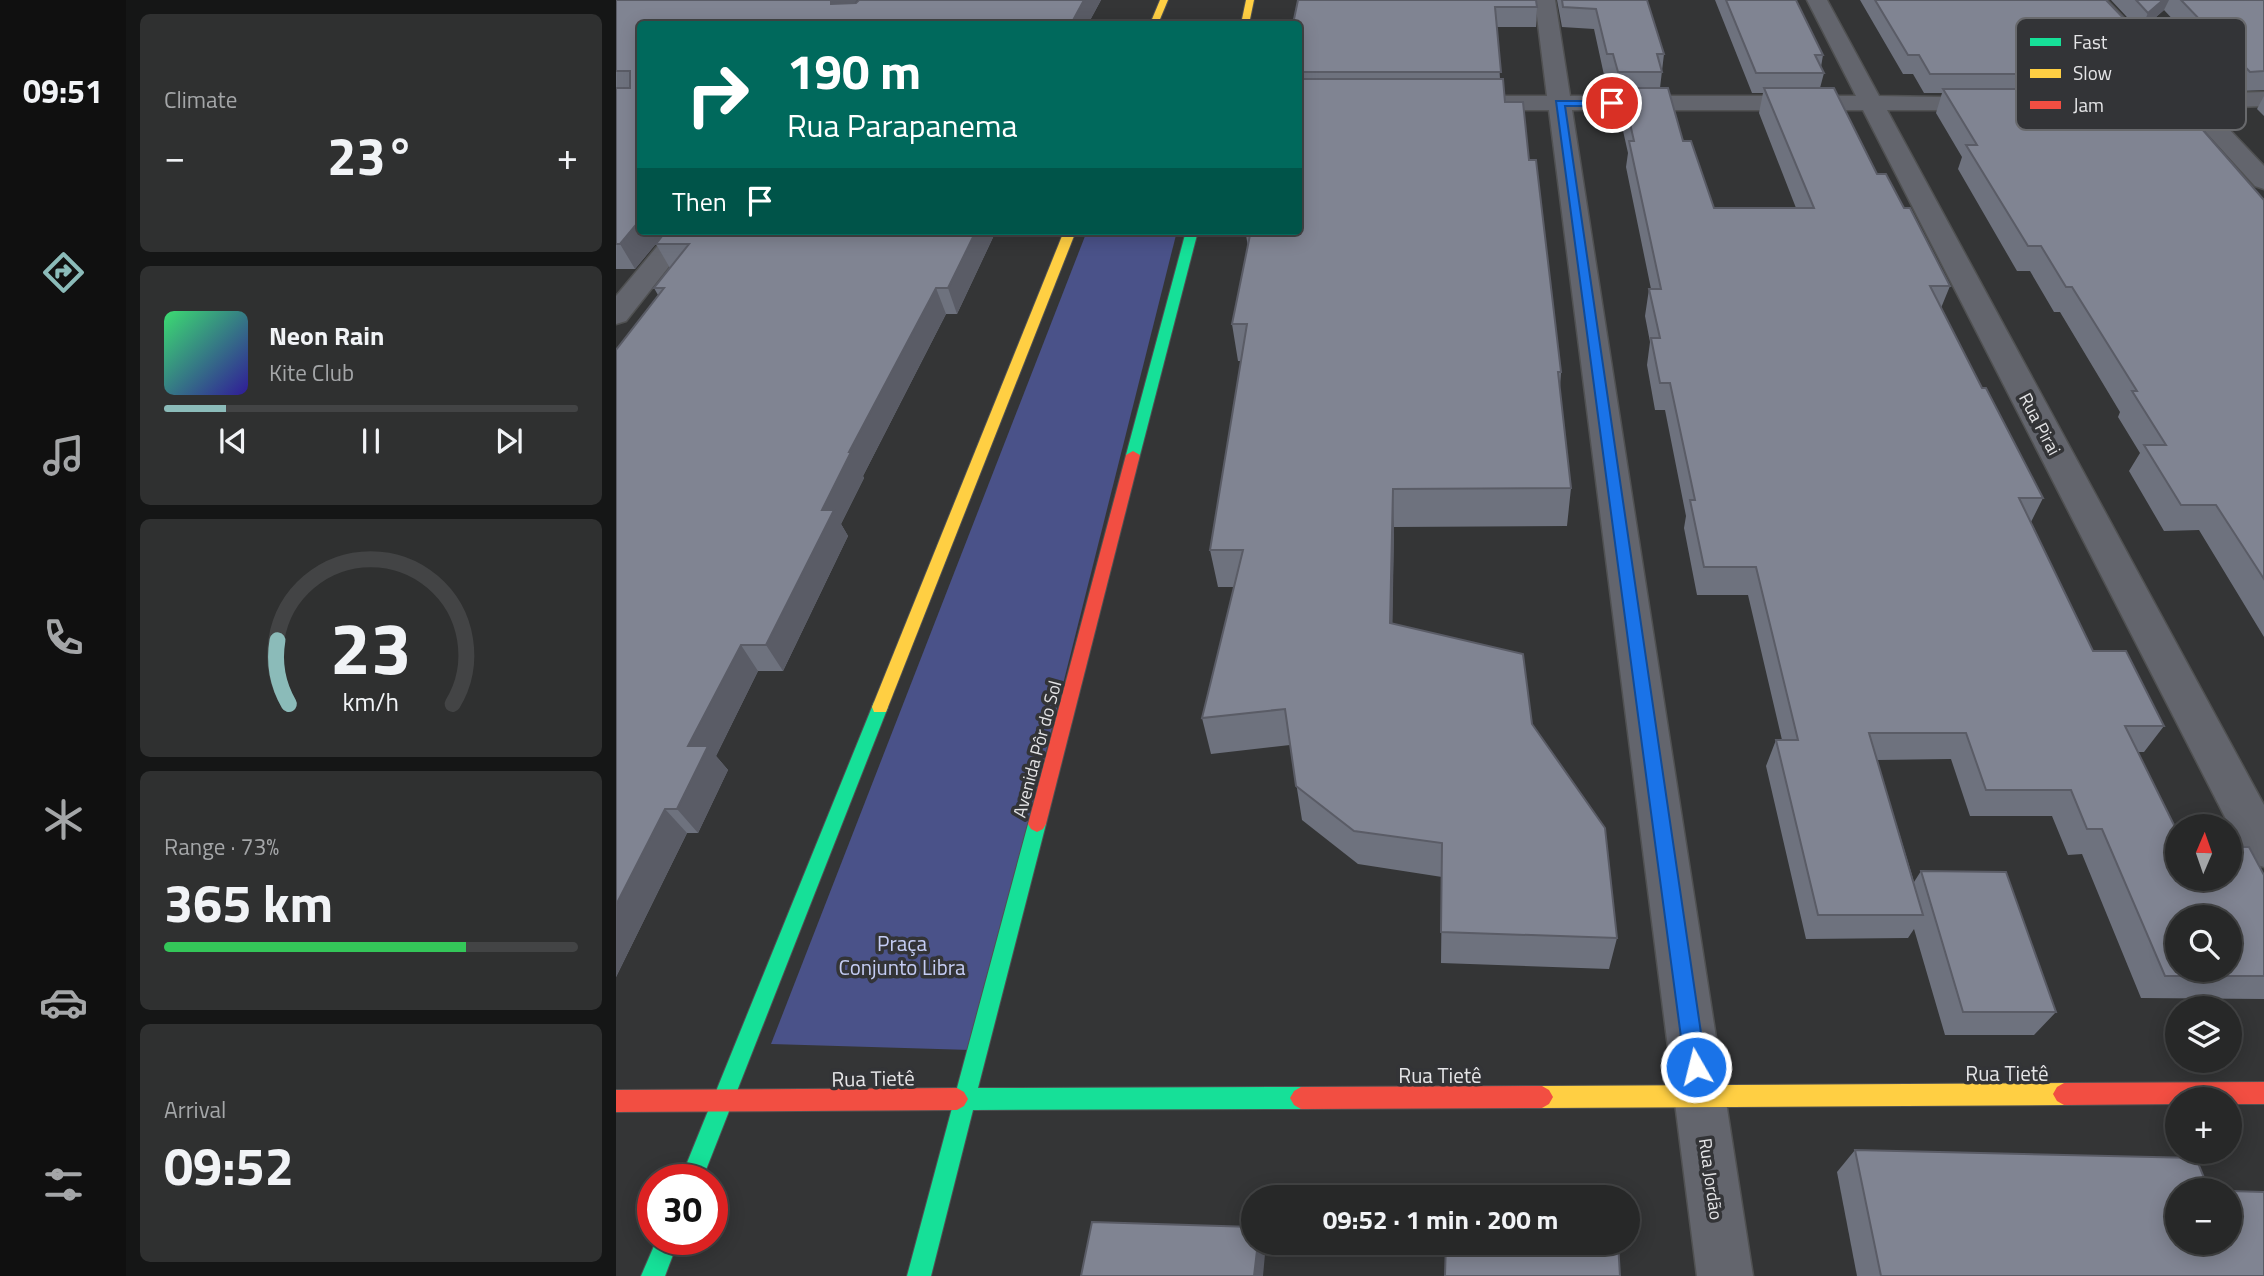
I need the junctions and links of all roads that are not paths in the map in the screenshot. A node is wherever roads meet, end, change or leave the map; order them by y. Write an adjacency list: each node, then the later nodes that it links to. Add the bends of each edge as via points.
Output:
1 (1164, 0): 7 (street)
2 (1250, 0): 8 (street)
3 (1545, 0): 12 (street, Rua Jordão)
4 (1816, 0): 13 (street, Rua Pirai)
5 (2096, 0): 6 (street)
6 (2113, 18)
7 (1155, 21)
8 (1246, 21)
9 (2264, 99): 10 (street)
10 (2246, 100)
11 (1450, 103): 12 (street)
12 (1560, 103): 13 (street); 23 (street, Rua Jordão)
13 (1871, 103): 14 (street); 21 (street, Rua Pirai)
14 (2011, 103)
15 (2217, 130): 16 (street)
16 (2264, 181)
17 (681, 235): 20 (street)
18 (1068, 235): 26 (street)
19 (1191, 235): 24 (street, Avenida Pôr do Sol)
20 (616, 315)
21 (2264, 848)
22 (2264, 1093): 23 (street, Rua Tietê)
23 (1699, 1095): 24 (street, Rua Tietê); 31 (street, Rua Jordão)
24 (966, 1098): 26 (street, Rua Tietê); 30 (street, Avenida Pôr do Sol)
25 (616, 1101): 26 (street, Rua Tietê)
26 (722, 1101): 27 (street)
27 (697, 1164)
28 (662, 1255): 29 (street)
29 (653, 1276)
30 (919, 1276)
31 (1725, 1276)

